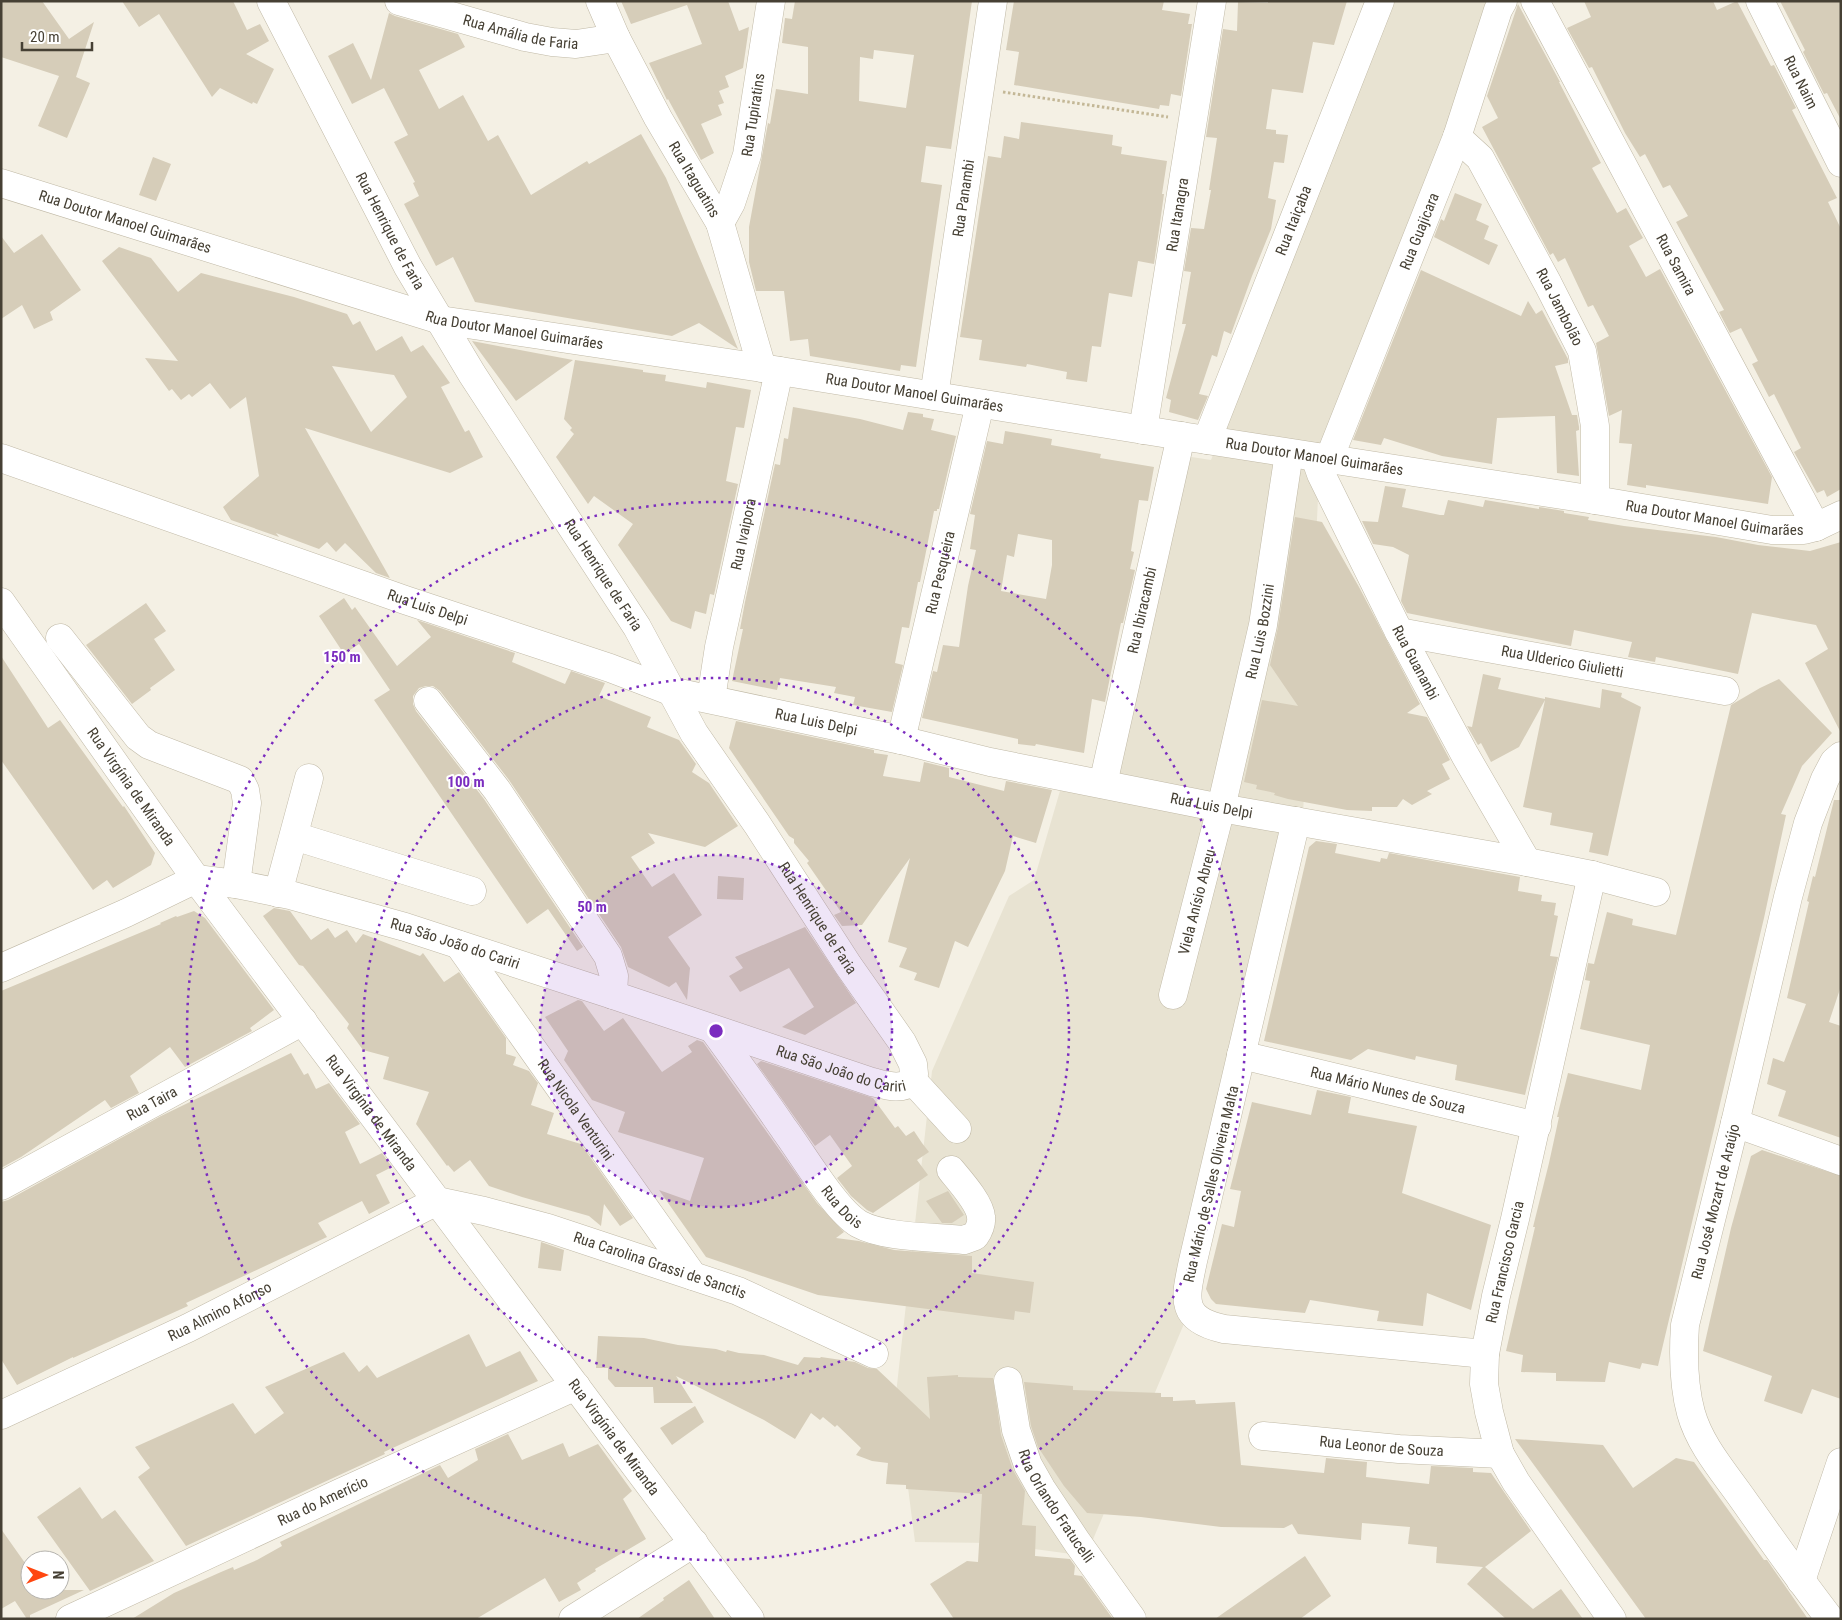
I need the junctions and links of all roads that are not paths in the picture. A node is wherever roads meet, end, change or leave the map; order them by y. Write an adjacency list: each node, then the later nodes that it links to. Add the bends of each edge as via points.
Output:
1 (271, 1): 16 (street, Rua Henrique de Faria, via 408,267)
2 (399, 1): 11 (street, Rua Amália de Faria, via 552,42 576,44)
3 (600, 1): 11 (street, Rua Itaguatins)
4 (771, 1): 15 (street, Rua Tupiratins, via 747,155 731,203)
5 (993, 1): 18 (street, Rua Panambi)
6 (1212, 1): 20 (street, Rua Itanagra)
7 (1380, 1): 21 (street, Rua Itaiçaba)
8 (1503, 1): 12 (street, Rua Guajicara)
9 (1535, 1): 26 (street, Rua Samira)
10 (1760, 1): 13 (street, Rua Naim)
11 (616, 38): 15 (street, Rua Itaguatins, via 658,118)
12 (1457, 137): 22 (street, Rua Guajicara); 24 (street, Rua Jambolão, via 1480,158 1582,351 1595,426)
13 (1841, 163)
14 (1, 183): 16 (street, Rua Doutor Manoel Guimarães)
15 (720, 223): 17 (street, Rua Itaguatins)
16 (440, 320): 17 (street, Rua Doutor Manoel Guimarães); 30 (street, Rua Henrique de Faria, via 637,626)
17 (770, 369): 18 (street, Rua Doutor Manoel Guimarães); 32 (street, Rua Ivaipora)
18 (934, 396): 19 (street, Rua Doutor Manoel Guimarães)
19 (980, 404): 20 (street, Rua Doutor Manoel Guimarães); 34 (street, Rua Pesqueira)
20 (1143, 430): 21 (street, Rua Doutor Manoel Guimarães)
21 (1194, 438): 22 (street, Rua Doutor Manoel Guimarães); 37 (street, Rua Ibiracambi)
22 (1311, 456): 24 (street, Rua Doutor Manoel Guimarães); 28 (street, Rua Guananbi); 38 (street, Rua Luis Bozzini, via 1263,625)
23 (1, 458): 30 (street, Rua Luis Delpi)
24 (1595, 500): 26 (street, Rua Doutor Manoel Guimarães, via 1772,530)
25 (1841, 515): 26 (street, Rua Doutor Manoel Guimarães)
26 (1816, 527)
27 (1, 602): 43 (street, Rua Virgínia de Miranda)
28 (1399, 632): 31 (street, Rua Ulderico Giulietti); 41 (street, Rua Guananbi)
29 (60, 638): 44 (street, via 138,737 149,745 240,780 247,803)
30 (670, 691): 32 (street, Rua Luis Delpi); 55 (street, Rua Henrique de Faria, via 694,734 902,1042 913,1064)
31 (1725, 691)
32 (711, 699): 34 (street, Rua Luis Delpi)
33 (428, 701): 50 (street, via 497,790 608,956 613,969)
34 (901, 740): 37 (street, Rua Luis Delpi, via 990,762)
35 (1841, 756): 56 (street, Rua José Mozart de Araújo, via 1825,779 1808,823)
36 (309, 778): 40 (street)
37 (1103, 784): 38 (street, Rua Luis Delpi)
38 (1221, 808): 39 (street, Rua Luis Delpi); 51 (street, Viela Anísio Abreu)
39 (1296, 821): 41 (street, Rua Luis Delpi); 54 (street, Rua Mário de Salles Oliveira Malta)
40 (294, 836): 45 (street); 47 (street)
41 (1527, 862): 42 (street, Rua Luis Delpi)
42 (1592, 875): 46 (street, Rua Luis Delpi); 57 (street, Rua Francisco Garcia)
43 (196, 879): 44 (street, Rua São João do Cariri); 49 (street); 52 (street, Rua Virgínia de Miranda)
44 (236, 884): 47 (street, Rua São João do Cariri)
45 (472, 891)
46 (1656, 892)
47 (278, 893): 48 (street, Rua São João do Cariri)
48 (459, 945): 50 (street, Rua São João do Cariri); 63 (street, Rua Nicola Venturini)
49 (1, 968)
50 (613, 994): 53 (street, Rua São João do Cariri)
51 (1173, 994)
52 (303, 1021): 61 (street, Rua Taira); 62 (street, Rua Virgínia de Miranda)
53 (713, 1029): 55 (street, Rua São João do Cariri, via 872,1082 893,1086); 60 (street, Rua Dois, via 824,1186 848,1217 859,1224 890,1234 964,1240 975,1236 982,1220 980,1213)
54 (1241, 1055): 57 (street, Rua Mário Nunes de Souza); 65 (street, Rua Mário de Salles Oliveira Malta, via 1187,1290 1192,1314 1207,1326 1224,1329)
55 (912, 1081): 58 (street)
56 (1735, 1124): 59 (street); 73 (street, Rua José Mozart de Araújo, via 1685,1326 1684,1384 1702,1442)
57 (1537, 1126): 65 (street, Rua Francisco Garcia)
58 (957, 1129)
59 (1841, 1161)
60 (951, 1170)
61 (1, 1186)
62 (437, 1201): 63 (street, Rua Carolina Grassi de Sanctis, via 548,1228); 67 (street, Rua Virgínia de Miranda); 68 (street, Rua Almino Afonso, via 188,1328)
63 (693, 1276): 64 (street, Rua Carolina Grassi de Sanctis, via 738,1291)
64 (874, 1354)
65 (1485, 1354): 70 (street, Rua Francisco Garcia, via 1484,1384)
66 (1008, 1380): 77 (street, Rua Orlando Fratucelli, via 1016,1430 1028,1465 1056,1511)
67 (576, 1386): 72 (street, Rua Virgínia de Miranda); 74 (street, Rua do Amerício)
68 (1, 1415)
69 (1263, 1436): 70 (street, Rua Leonor de Souza, via 1399,1449)
70 (1500, 1454): 78 (street, Rua Francisco Garcia)
71 (1841, 1462): 73 (street)
72 (694, 1543): 75 (street); 76 (street, Rua Virgínia de Miranda)
73 (1800, 1582): 79 (street, Rua José Mozart de Araújo)
74 (70, 1619)
75 (572, 1619)
76 (750, 1619)
77 (1132, 1619)
78 (1612, 1619)
79 (1830, 1619)

